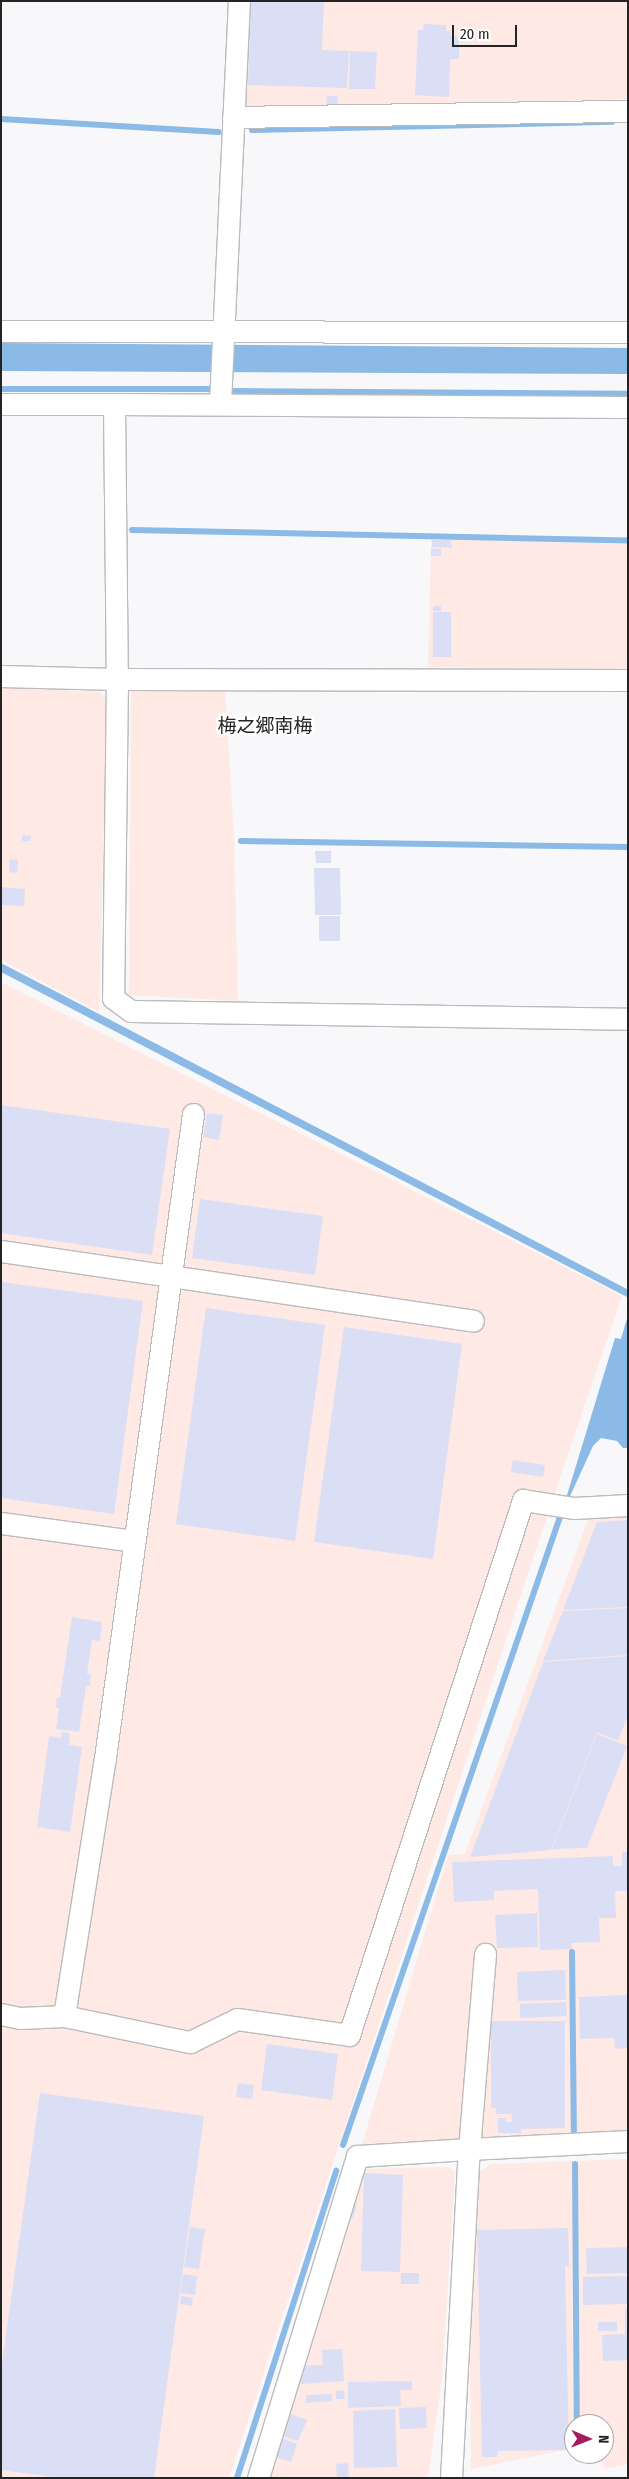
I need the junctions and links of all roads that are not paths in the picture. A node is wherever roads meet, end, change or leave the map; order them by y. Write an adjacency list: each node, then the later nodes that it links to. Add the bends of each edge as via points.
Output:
1 (239, 1): 3 (street)
2 (628, 110): 3 (street)
3 (233, 117): 6 (street)
4 (1, 331): 6 (street)
5 (628, 332): 6 (street)
6 (224, 335): 7 (street)
7 (220, 403): 9 (street); 10 (street)
8 (1, 404): 9 (street)
9 (114, 404): 12 (street)
10 (628, 407)
11 (1, 676): 12 (street)
12 (117, 679): 13 (street); 14 (street, via 113,998 131,1011)
13 (628, 680)
14 (628, 1019)
15 (193, 1114): 17 (street)
16 (1, 1251): 17 (street)
17 (170, 1276): 18 (street); 21 (street)
18 (473, 1321)
19 (628, 1505): 24 (street, via 574,1508 524,1500 350,2034 237,2019 190,2042)
20 (1, 1523): 21 (street)
21 (134, 1541): 24 (street, via 105,1758)
22 (485, 1954): 26 (street)
23 (1, 2014): 24 (street, via 20,2018)
24 (64, 2016)
25 (628, 2141): 26 (street)
26 (469, 2149): 27 (street, via 357,2156); 28 (street)
27 (258, 2478)
28 (451, 2478)

